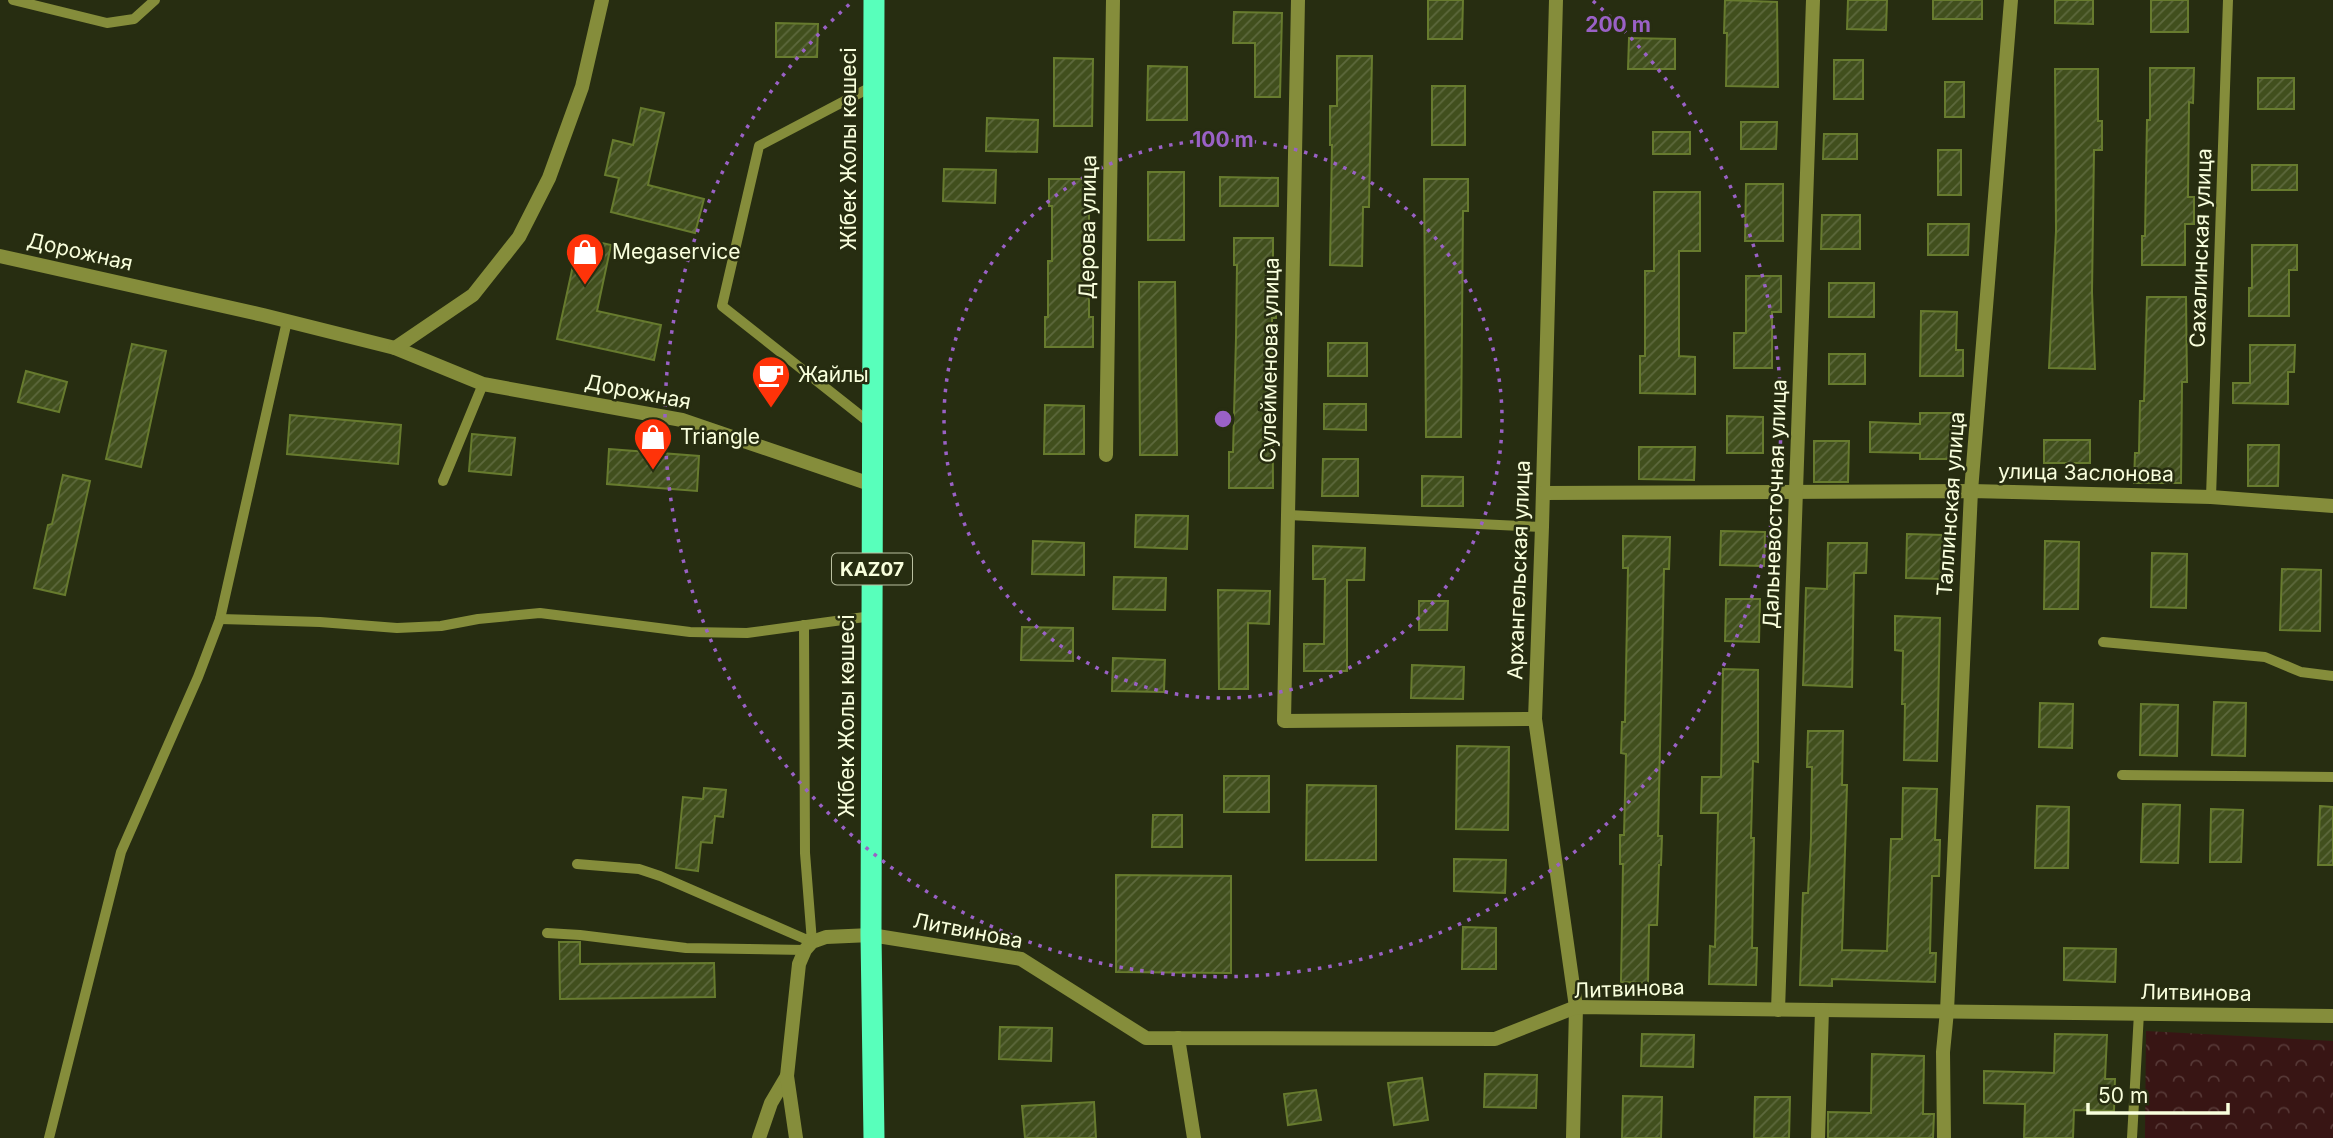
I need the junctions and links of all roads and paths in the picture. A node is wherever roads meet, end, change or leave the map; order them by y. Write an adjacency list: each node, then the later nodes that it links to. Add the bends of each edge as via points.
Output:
1 (13, 0): 2 (lane, via 107,23 134,19)
2 (155, 0)
3 (602, 0): 14 (street, via 582,87 549,178 519,237 473,295)
4 (874, 0): 11 (highway, Жібек Жолы көшесі / KAZ07)
5 (1113, 0): 17 (street, Дерова улица)
6 (1298, 0): 25 (street, Сулейменова улица)
7 (1556, 0): 22 (street, Архангельская улица)
8 (1813, 0): 21 (street, Дальневосточная улица)
9 (2011, 0): 20 (street, Таллинская улица)
10 (2228, 0): 23 (lane, Сахалинская улица)
11 (874, 86): 16 (highway, Жібек Жолы көшесі / KAZ07); 16 (lane, via 760,146 722,306)
12 (0, 256): 13 (street, Дорожная)
13 (287, 321): 14 (street, Дорожная); 28 (lane)
14 (395, 348): 15 (street, Дорожная)
15 (482, 384): 18 (lane); 19 (street, Дорожная, via 682,420)
16 (873, 425): 19 (highway, Жібек Жолы көшесі / KAZ07)
17 (1106, 455)
18 (443, 481)
19 (873, 485): 27 (highway, Жібек Жолы көшесі / KAZ07)
20 (1971, 491): 21 (street, улица Заслонова); 23 (street, улица Заслонова); 42 (street, Таллинская улица)
21 (1797, 492): 22 (street, улица Заслонова); 40 (street, Дальневосточная улица)
22 (1543, 493): 26 (street, Архангельская улица)
23 (2211, 497): 24 (street, улица Заслонова)
24 (2333, 506)
25 (1288, 514): 26 (lane); 32 (street, Сулейменова улица, via 1284,720)
26 (1542, 527): 32 (street, Архангельская улица)
27 (872, 616): 29 (lane); 37 (highway, Жібек Жолы көшесі / KAZ07)
28 (220, 619): 29 (lane, via 397,628 540,613 690,632 747,633); 47 (lane, via 121,852)
29 (804, 625): 38 (lane)
30 (2103, 642): 31 (lane, via 2265,657 2301,673)
31 (2333, 676)
32 (1535, 719): 39 (street, Архангельская улица)
33 (2122, 775): 34 (lane)
34 (2333, 778)
35 (577, 864): 38 (lane, via 639,869 660,876)
36 (547, 933): 38 (lane, via 686,948)
37 (871, 936): 38 (street, Литвинова, via 826,937); 45 (street, Литвинова, via 1021,959 1146,1038); 50 (highway, Жібек Жолы көшесі / KAZ07)
38 (808, 946): 46 (street, via 799,964)
39 (1576, 1007): 40 (street, Литвинова); 45 (street, Литвинова, via 1494,1039); 52 (street, Архангельская улица)
40 (1778, 1010): 41 (street, Литвинова)
41 (1822, 1010): 42 (street, Литвинова); 53 (street)
42 (1947, 1011): 43 (street, Литвинова); 54 (street, Таллинская улица)
43 (2139, 1013): 44 (street, Литвинова); 55 (lane)
44 (2333, 1016)
45 (1178, 1038): 51 (street)
46 (787, 1076): 48 (street); 49 (street)
47 (49, 1138)
48 (759, 1138)
49 (796, 1138)
50 (874, 1138)
51 (1194, 1138)
52 (1573, 1138)
53 (1818, 1138)
54 (1944, 1138)
55 (2132, 1138)

